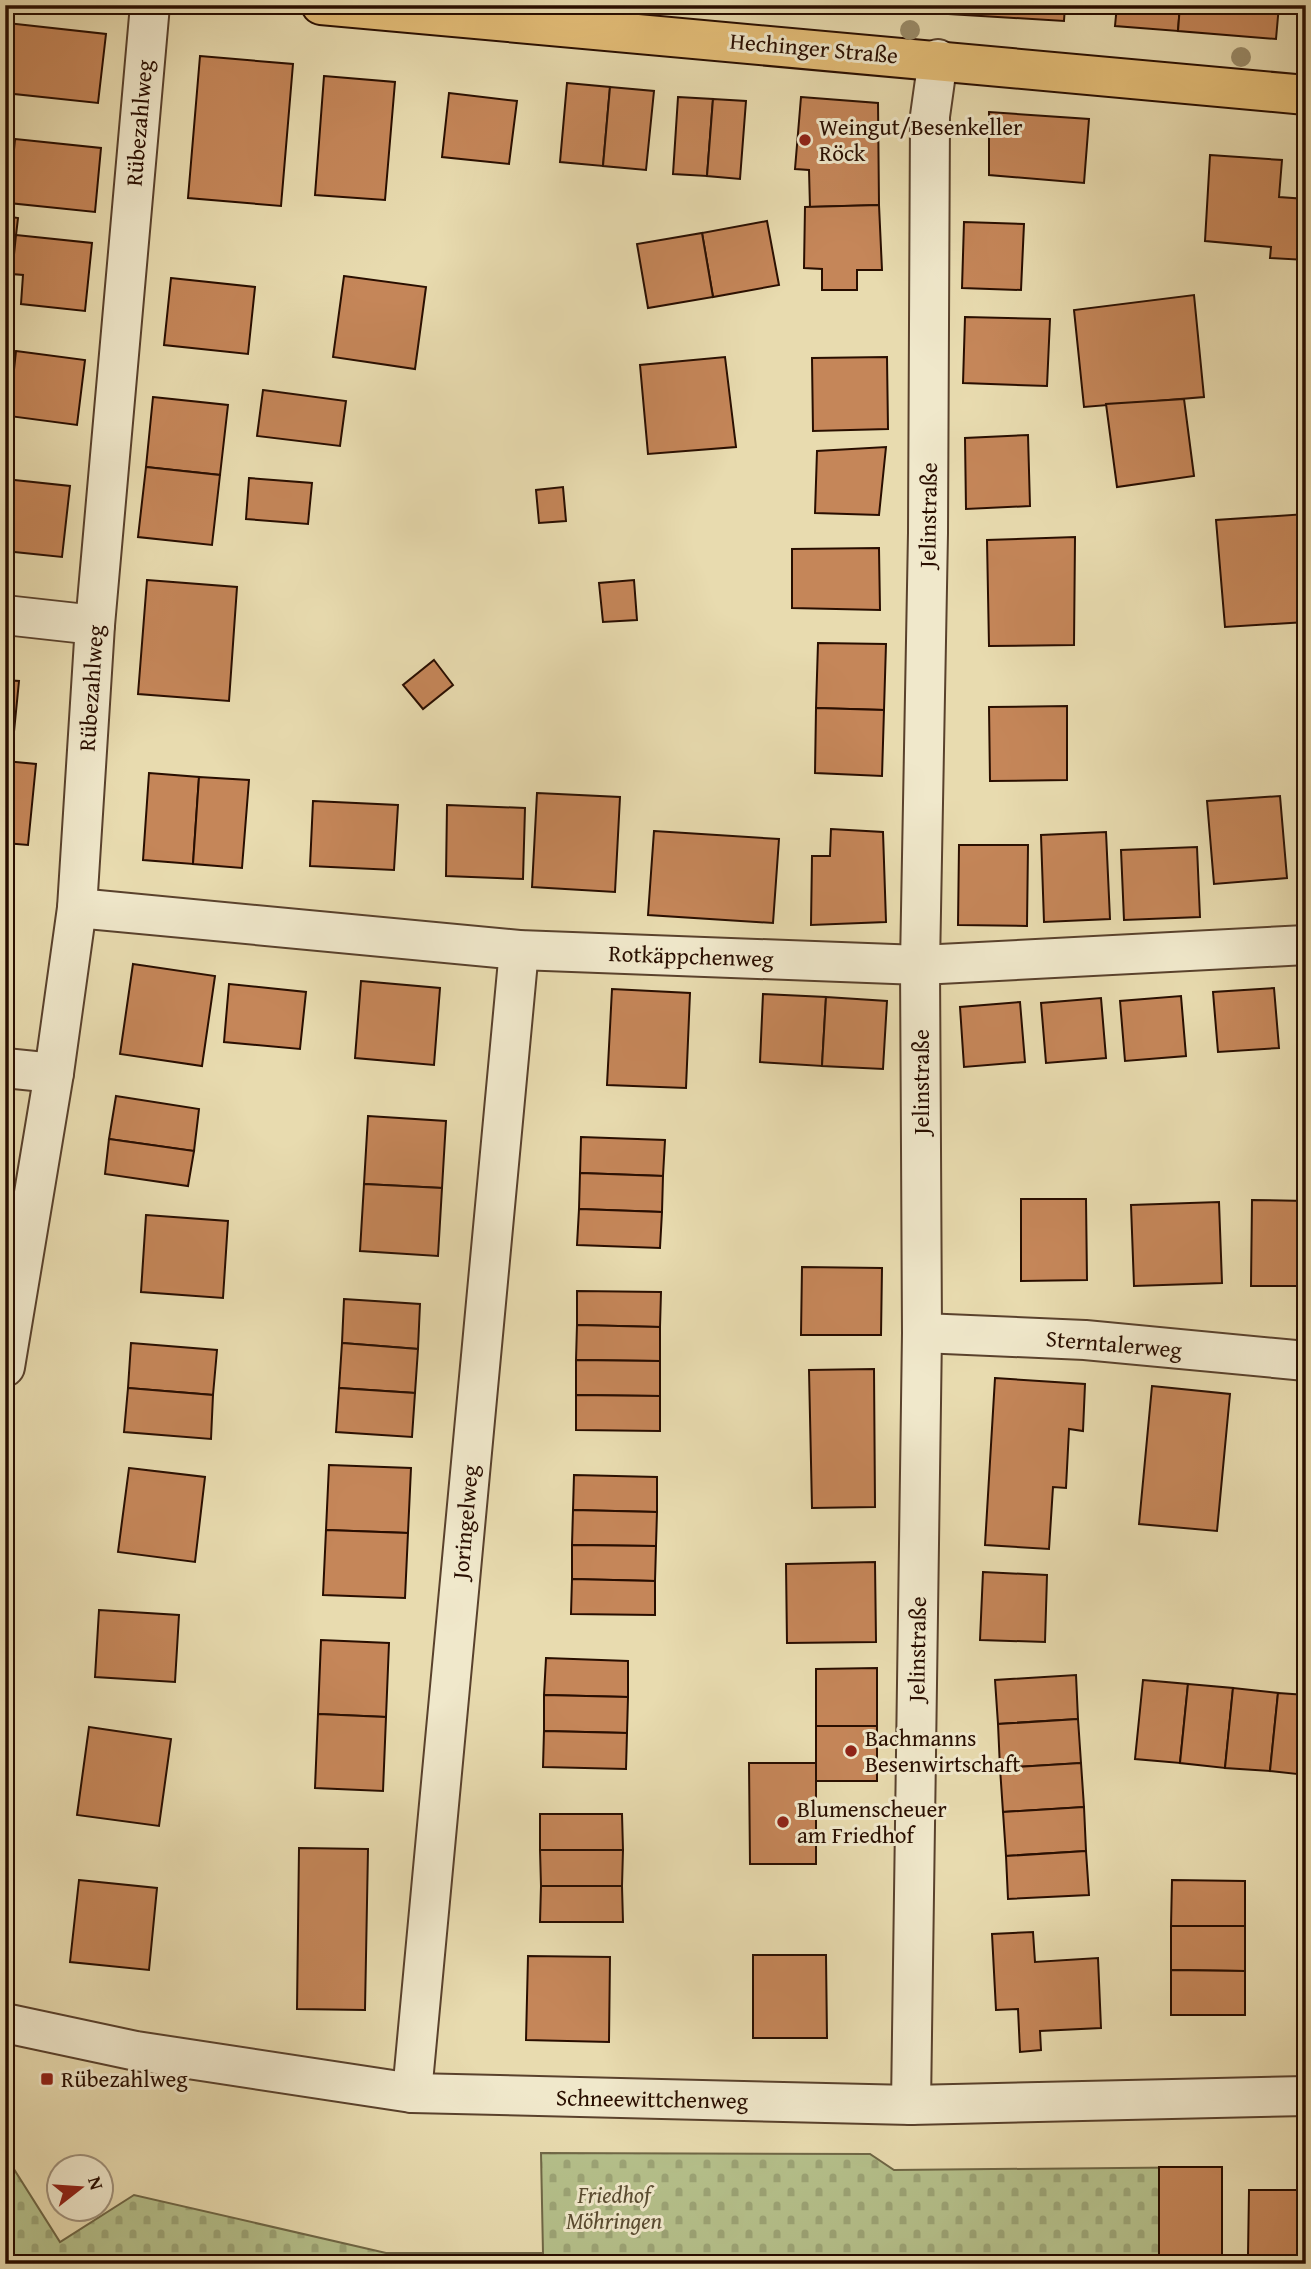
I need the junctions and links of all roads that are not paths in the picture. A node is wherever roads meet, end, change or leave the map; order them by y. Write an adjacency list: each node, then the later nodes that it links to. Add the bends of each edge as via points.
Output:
1 (150, 5): 6 (street, Rübezahlweg)
2 (321, 5): 3 (main road, Hechinger Straße)
3 (938, 59): 4 (main road, Hechinger Straße); 10 (street, Jelinstraße, via 930,116)
4 (1306, 95)
5 (5, 615): 6 (street)
6 (95, 625): 7 (street, Rübezahlweg)
7 (78, 908): 9 (street, Rotkäppchenweg); 12 (street, Rübezahlweg)
8 (1306, 945): 10 (street, Rotkäppchenweg)
9 (519, 950): 10 (street, Rotkäppchenweg); 17 (street, Joringelweg)
10 (920, 965): 13 (street, Jelinstraße)
11 (5, 1068): 12 (street)
12 (54, 1073): 15 (street, Rübezahlweg)
13 (922, 1333): 14 (street, Sterntalerweg, via 1085,1340); 19 (street, Jelinstraße)
14 (1306, 1361)
15 (5, 1367)
16 (5, 2023): 17 (street, Schneewittchenweg, via 136,2051)
17 (412, 2094): 19 (street, Schneewittchenweg)
18 (1306, 2096): 19 (street, Schneewittchenweg)
19 (911, 2105)

